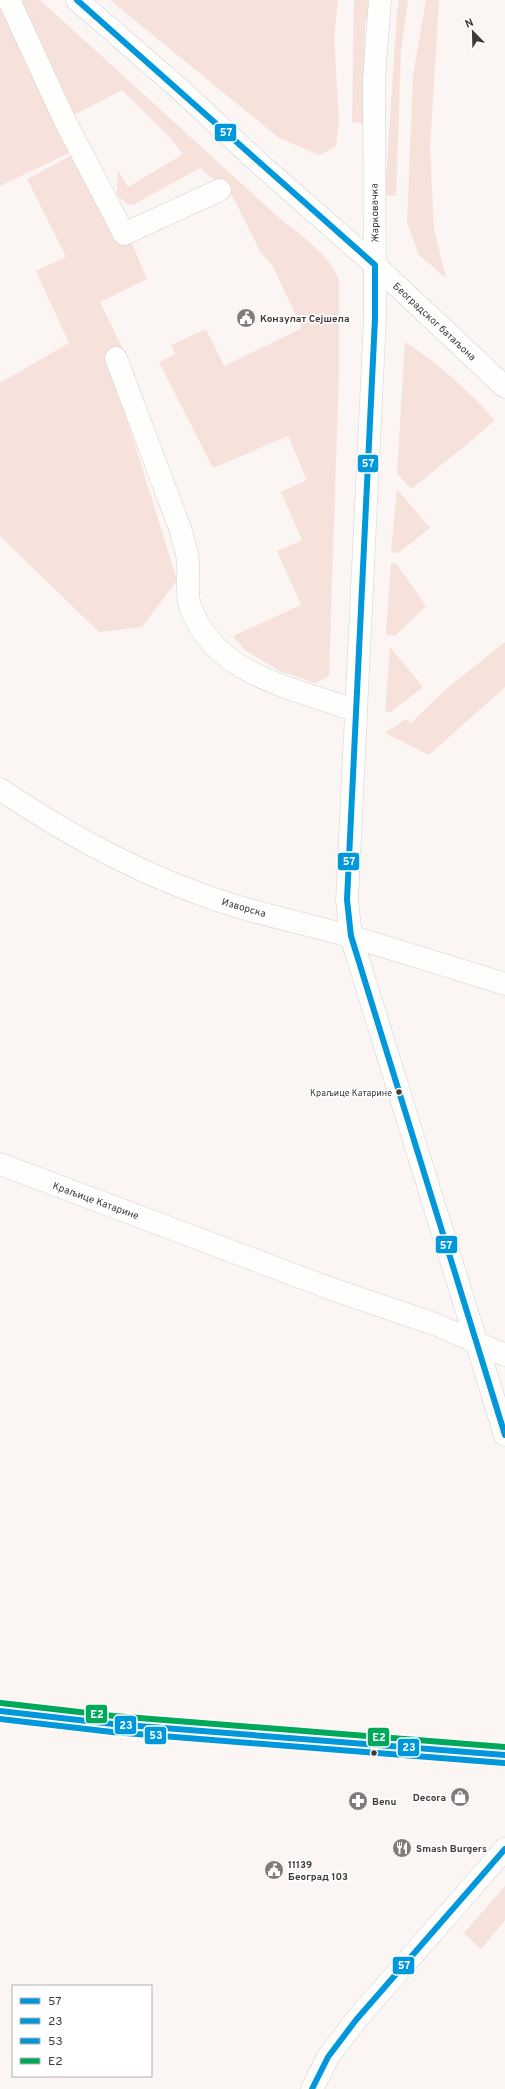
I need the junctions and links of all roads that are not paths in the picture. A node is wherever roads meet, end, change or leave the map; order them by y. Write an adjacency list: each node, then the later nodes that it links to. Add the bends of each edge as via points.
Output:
1 (9, 0): 4 (street, via 65,121 124,234)
2 (77, 0): 5 (street, Београдског батаљона)
3 (380, 0): 5 (street, Жарковачка, via 374,79)
4 (220, 190)
5 (375, 265): 7 (street, Београдског батаљона); 8 (street, Жарковачка, via 375,318)
6 (116, 358): 8 (street, via 181,531 188,560 190,605 207,639 233,663 260,677)
7 (505, 387)
8 (356, 711): 10 (street, Жарковачка, via 347,900)
9 (0, 789): 10 (street, Изворска, via 47,821 117,858 171,882 224,902)
10 (351, 936): 11 (street, Изворска); 13 (street, Жарковачка)
11 (505, 984)
12 (0, 1164): 13 (street, Краљице Катарине, via 329,1288 437,1325)
13 (478, 1343): 14 (street, Краљице Катарине); 15 (street, Жарковачка)
14 (505, 1355)
15 (505, 1434)
16 (0, 1711): 17 (main road, via 112,1724)
17 (505, 1755)
18 (505, 1849): 19 (street, via 356,2020 328,2057)
19 (312, 2089)

